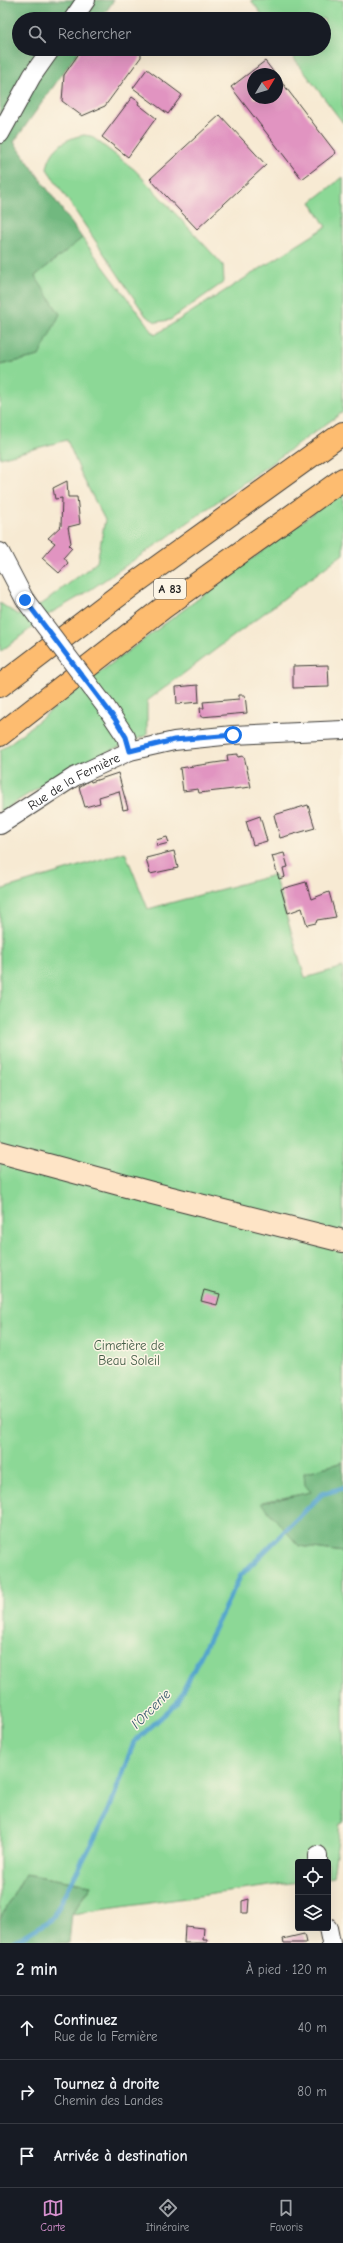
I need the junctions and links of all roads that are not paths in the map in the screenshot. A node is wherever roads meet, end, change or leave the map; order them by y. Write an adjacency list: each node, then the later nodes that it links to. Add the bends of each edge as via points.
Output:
1 (86, 0): 2 (street)
2 (78, 12)
3 (46, 56): 4 (street)
4 (0, 134)
5 (343, 433): 9 (highway, A 83, via 135,583)
6 (343, 464): 10 (highway, A 83, via 166,592)
7 (343, 479): 12 (highway, via 163,608)
8 (0, 552): 13 (street, bridge, via 25,600 106,707 126,737)
9 (0, 686)
10 (0, 719)
11 (343, 730): 13 (street, Rue de la Fernière, via 174,740)
12 (0, 735)
13 (130, 751): 14 (street, Rue de la Fernière, via 74,777)
14 (0, 824)
15 (0, 1152): 16 (main road, via 152,1194)
16 (343, 1241)
17 (329, 1931): 18 (street)
18 (331, 1943)

